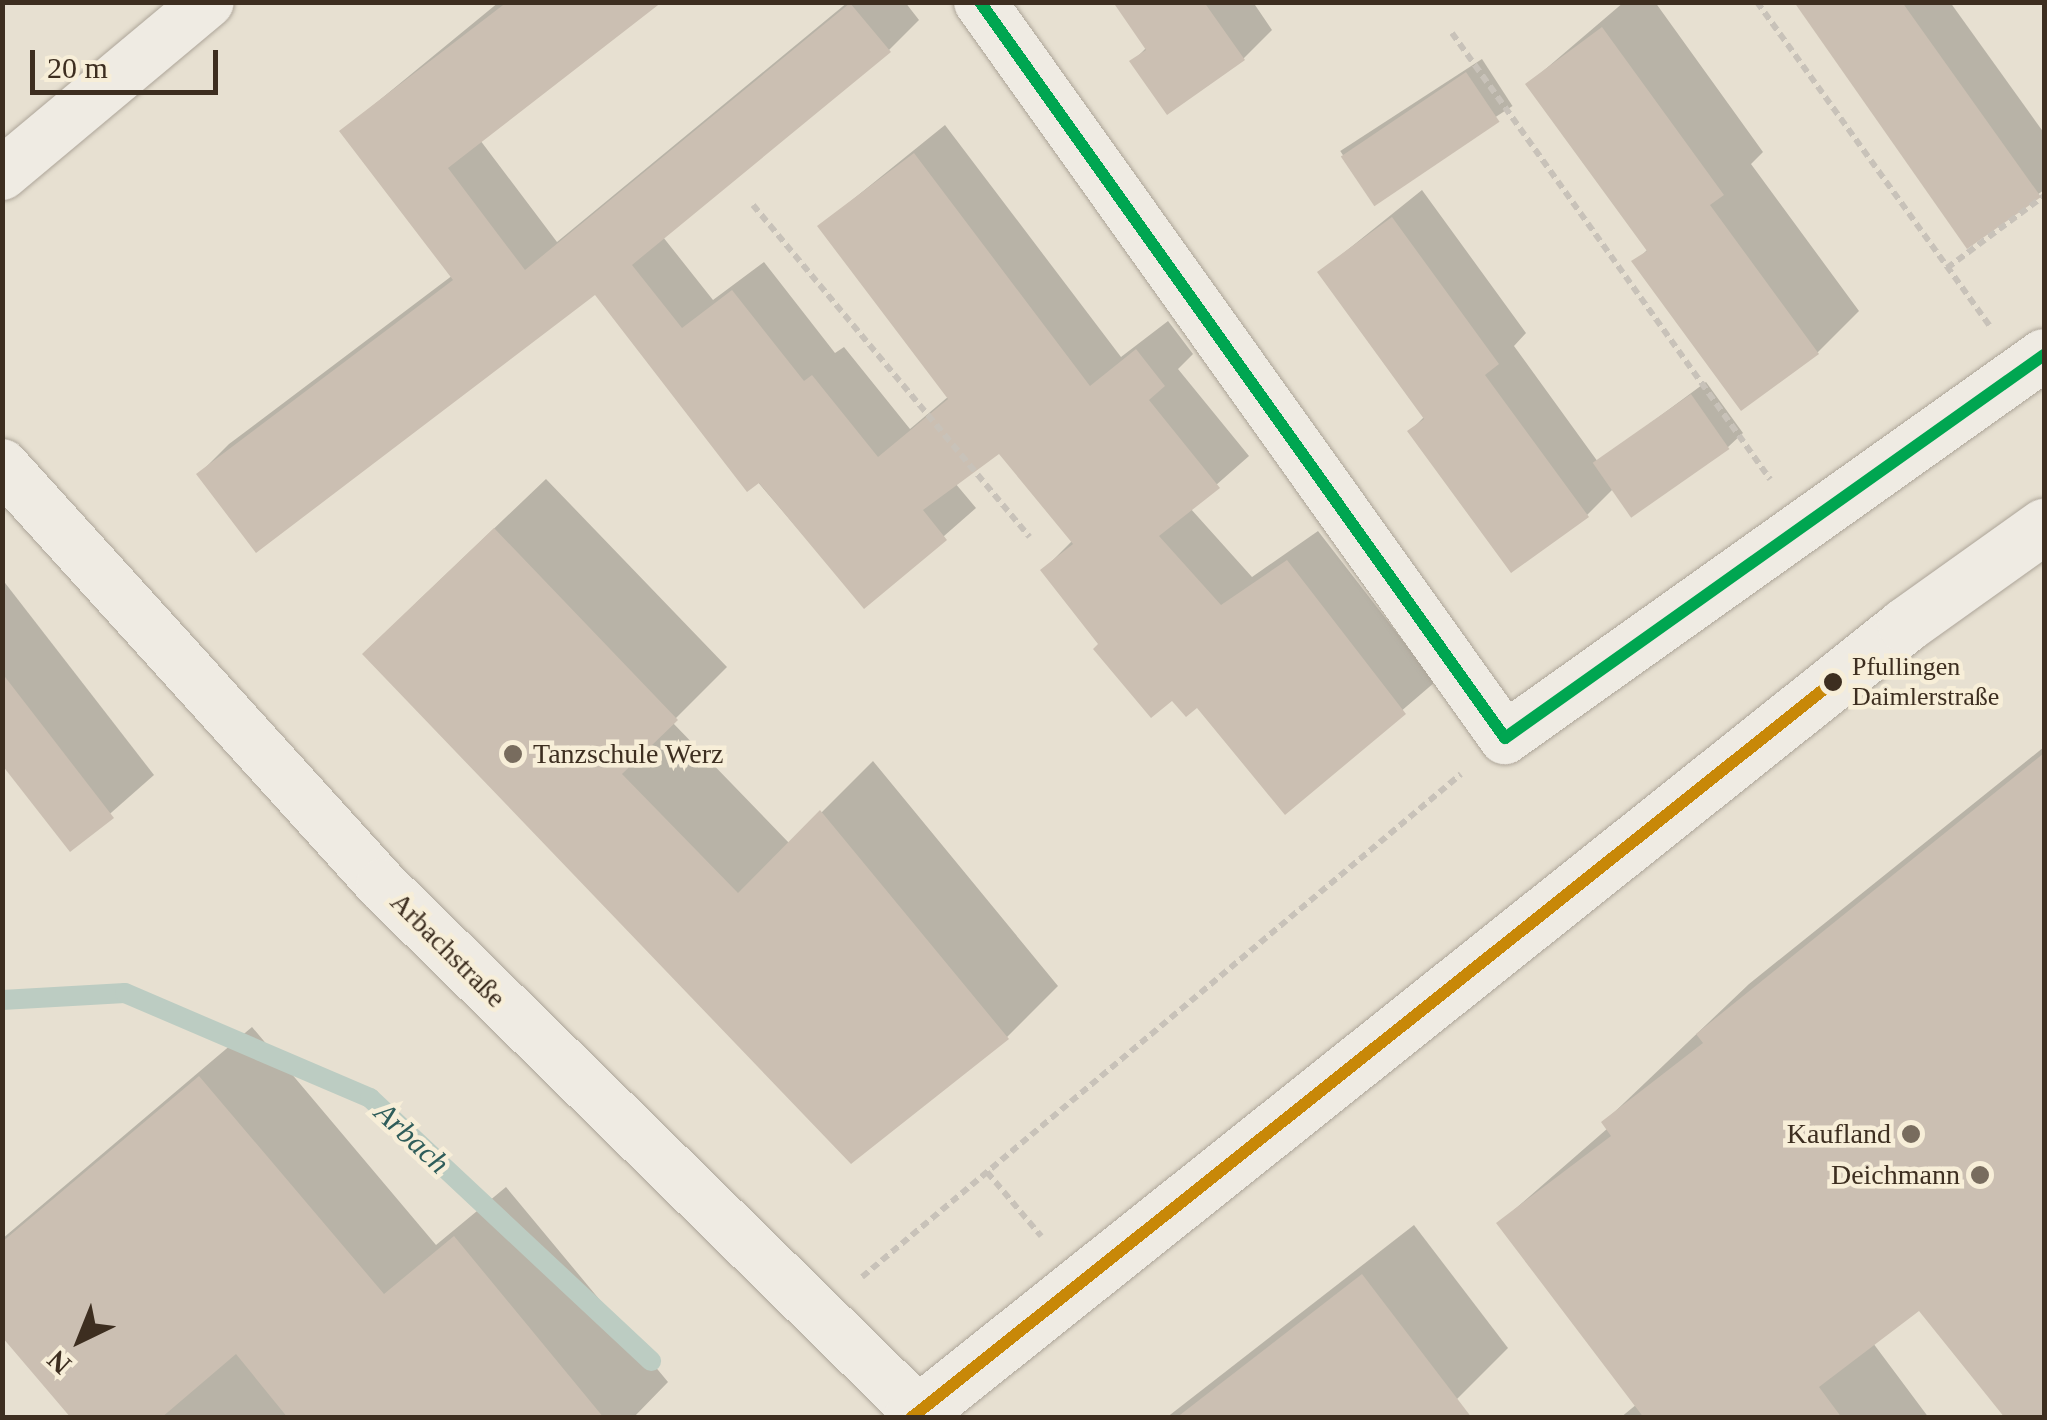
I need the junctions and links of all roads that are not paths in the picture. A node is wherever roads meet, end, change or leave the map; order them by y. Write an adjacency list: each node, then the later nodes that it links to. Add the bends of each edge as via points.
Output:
1 (208, 2): 3 (street)
2 (980, 2): 4 (street, via 1504,738)
3 (2, 174)
4 (2033, 363)
5 (2, 466): 7 (street, Arbachstraße, via 382,885)
6 (2044, 526): 7 (main road, via 1905,625 1077,1279)
7 (918, 1415)

